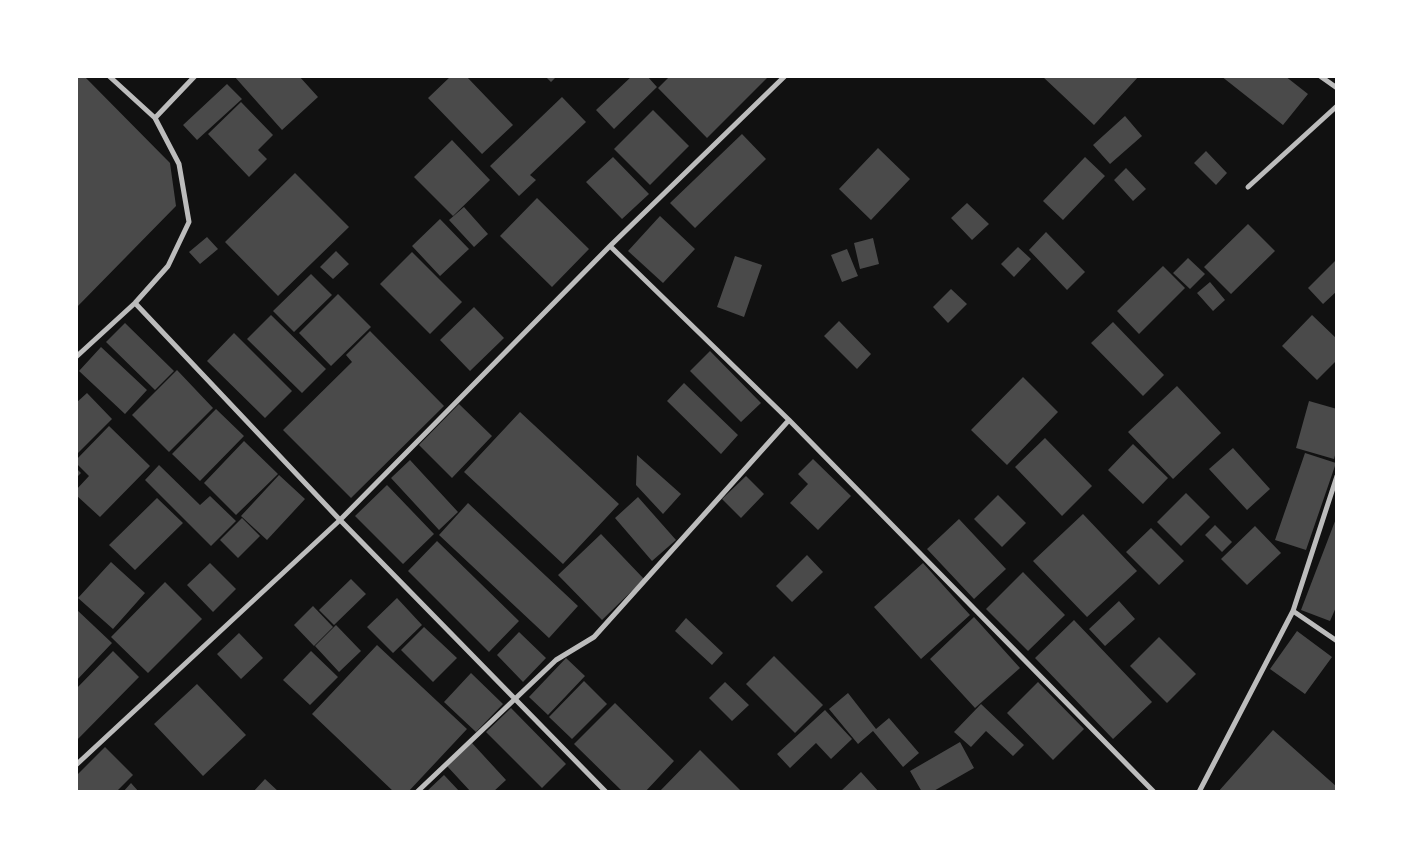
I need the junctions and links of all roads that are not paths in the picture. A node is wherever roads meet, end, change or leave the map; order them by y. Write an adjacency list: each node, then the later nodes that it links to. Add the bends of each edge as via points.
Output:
1 (109, 76): 7 (street)
2 (195, 76): 7 (street)
3 (785, 76): 9 (street)
4 (1320, 76): 5 (street)
5 (1337, 88)
6 (1337, 106): 8 (street)
7 (155, 118): 10 (street, via 179,164 189,222 168,266)
8 (1248, 187)
9 (610, 246): 12 (street); 14 (street)
10 (135, 303): 11 (street); 14 (street)
11 (76, 357)
12 (789, 420): 17 (street, via 594,637 556,660); 21 (street)
13 (1337, 476): 15 (street)
14 (340, 520): 17 (street); 18 (street)
15 (1293, 611): 16 (street); 22 (street)
16 (1337, 641)
17 (515, 698): 19 (street); 20 (street)
18 (76, 765)
19 (417, 792)
20 (606, 792)
21 (1154, 792)
22 (1199, 792)

